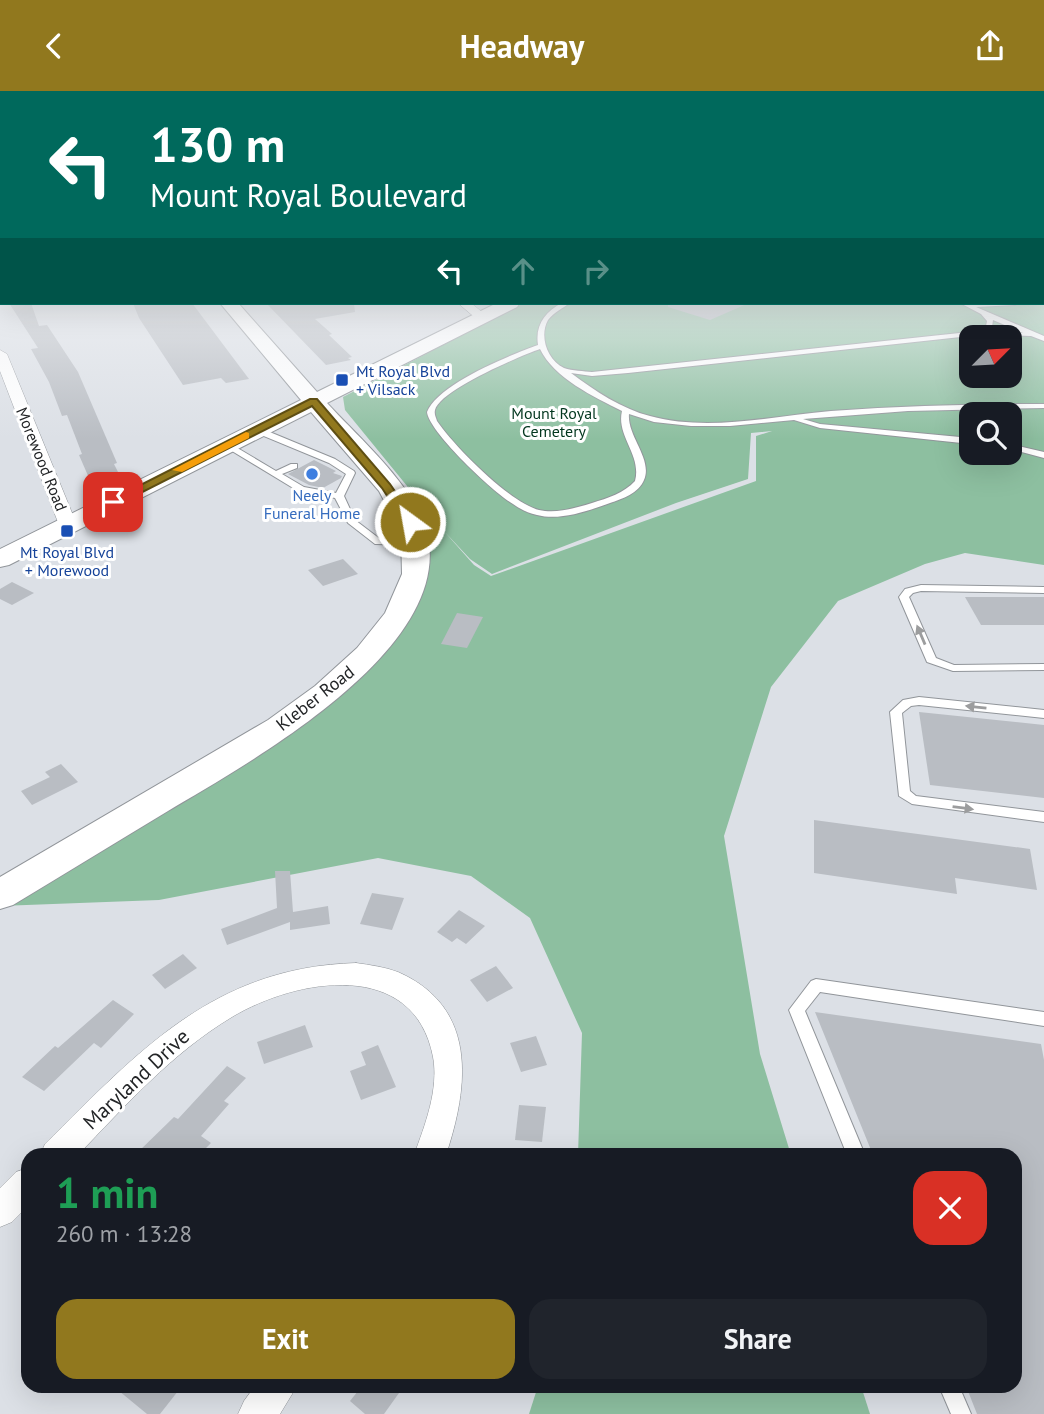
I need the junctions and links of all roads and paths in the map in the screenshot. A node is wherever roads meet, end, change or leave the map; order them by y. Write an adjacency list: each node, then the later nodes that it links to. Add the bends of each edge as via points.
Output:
1 (240, 316): 11 (street, Kleber Road)
2 (548, 316): 8 (lane, via 543,321)
3 (990, 316): 7 (lane)
4 (482, 317): 11 (street)
5 (959, 334): 10 (lane, via 610,373)
6 (1022, 336): 7 (lane)
7 (1040, 338)
8 (541, 345): 10 (lane); 13 (lane, via 452,390 431,409 442,432 515,502 539,513 568,512 607,501 635,485 641,467 624,418)
9 (0, 354): 25 (street, Morewood Road)
10 (562, 370): 13 (lane)
11 (313, 401): 15 (street); 26 (street, Kleber Road, via 398,500)
12 (1044, 406): 14 (lane, via 952,406)
13 (626, 409): 14 (lane, via 651,419 682,423)
14 (794, 418): 16 (lane, via 820,426)
15 (257, 430): 17 (street); 19 (lane)
16 (959, 441)
17 (226, 445): 23 (lane); 25 (street)
18 (1022, 450): 20 (lane)
19 (316, 454): 21 (lane); 24 (lane, via 351,473)
20 (1044, 455)
21 (304, 461)
22 (294, 466): 23 (lane)
23 (276, 474): 24 (lane, via 301,489)
24 (339, 496): 26 (lane, via 351,521 378,542)
25 (68, 525): 27 (street)
26 (416, 543): 32 (street, Kleber Road, via 414,581 400,615 376,647 336,685 249,746)
27 (0, 559)
28 (1044, 590): 29 (lane, one-way to 28, via 940,665 931,660 904,597 921,588)
29 (1044, 667)
30 (1044, 714): 31 (lane, one-way to 31, via 919,701 896,712 904,793 912,800)
31 (1044, 817)
32 (0, 895)
33 (1044, 1019): 36 (lane, via 816,985 797,1010)
34 (63, 1148): 35 (street, Maryland Drive, via 163,1050 196,1024 284,982 345,973 407,988 432,1011 449,1058 449,1090)
35 (432, 1148)
36 (853, 1148)
37 (21, 1190): 38 (street)
38 (0, 1211)
39 (273, 1393): 41 (street)
40 (953, 1393): 42 (lane)
41 (257, 1414)
42 (961, 1414)

